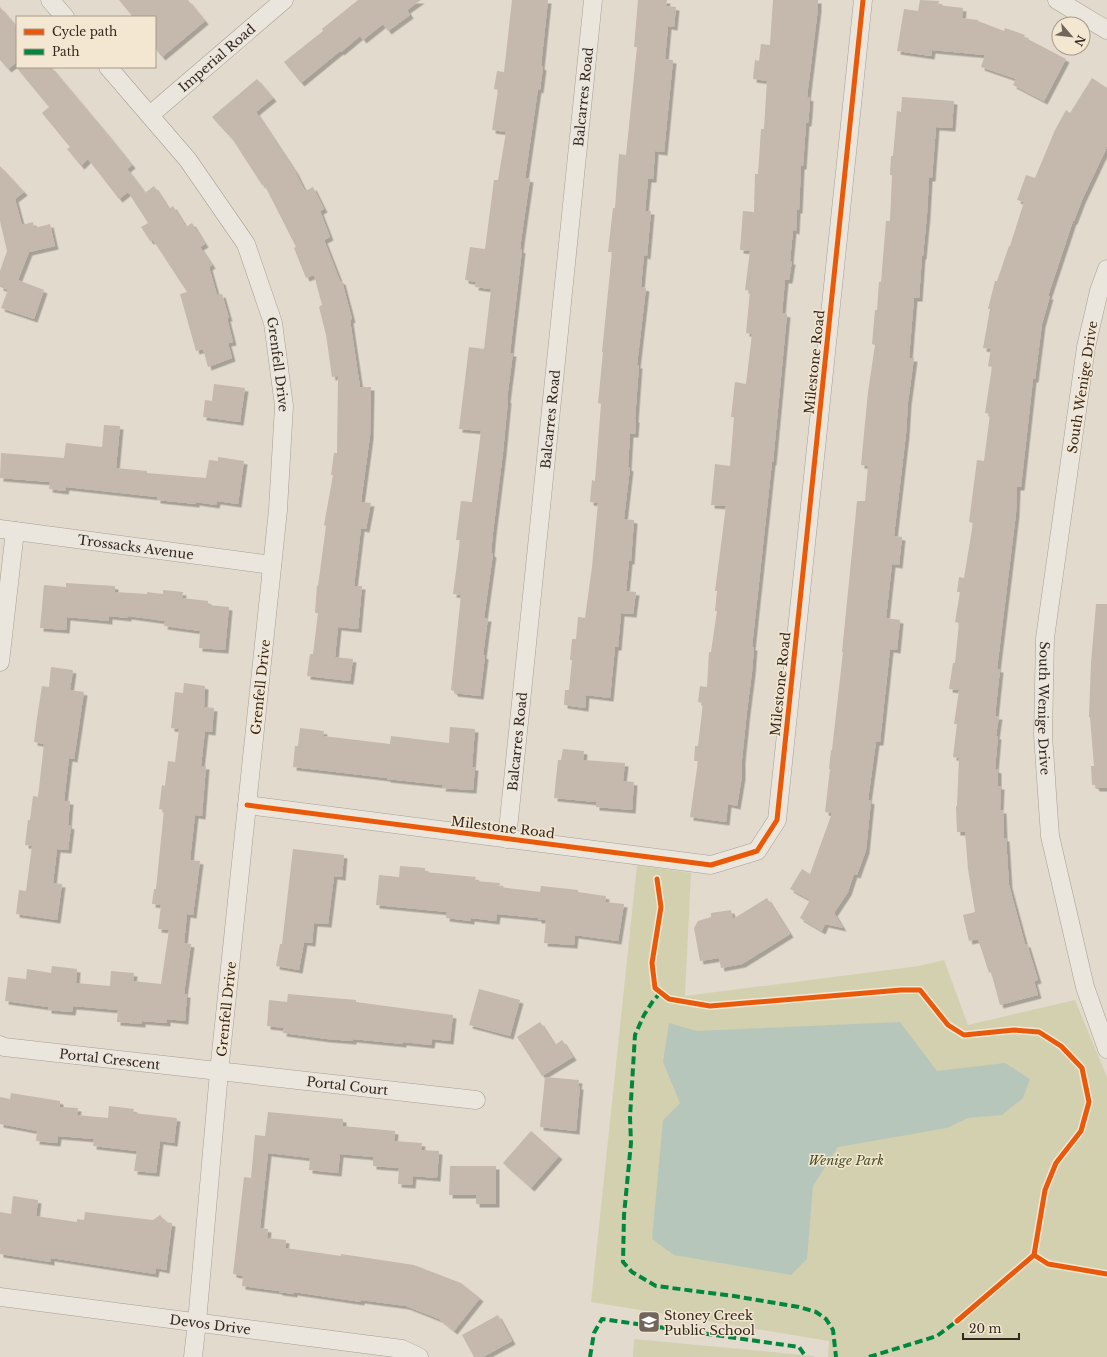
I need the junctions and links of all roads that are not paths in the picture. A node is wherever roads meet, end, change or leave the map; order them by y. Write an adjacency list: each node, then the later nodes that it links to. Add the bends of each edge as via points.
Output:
1 (50, 0): 6 (street)
2 (284, 0): 9 (street, Imperial Road)
3 (593, 0): 15 (street, Balcarres Road)
4 (863, 0): 15 (street, Milestone Road, via 777,820 757,851 711,865)
5 (1057, 0): 7 (street)
6 (64, 16)
7 (1107, 30)
8 (109, 68): 9 (street, Grenfell Drive)
9 (150, 115): 12 (street, Grenfell Drive, via 188,160 246,244 273,323 284,406)
10 (1107, 269): 17 (street, South Wenige Drive, via 1086,347 1064,500 1045,638 1043,721 1050,836 1085,987)
11 (7, 530): 12 (street, Trossacks Avenue); 13 (street)
12 (272, 565): 14 (street, Grenfell Drive)
13 (0, 662)
14 (247, 805): 15 (street, Milestone Road); 18 (street, Grenfell Drive)
15 (507, 838)
16 (0, 1045): 18 (street, Portal Crescent)
17 (1107, 1049)
18 (219, 1072): 19 (street, Portal Court); 21 (street, Grenfell Drive)
19 (476, 1100)
20 (0, 1297): 21 (street, Devos Drive)
21 (197, 1322): 22 (street, Grenfell Drive); 23 (street, Devos Drive, via 402,1349)
22 (193, 1357)
23 (419, 1357)

